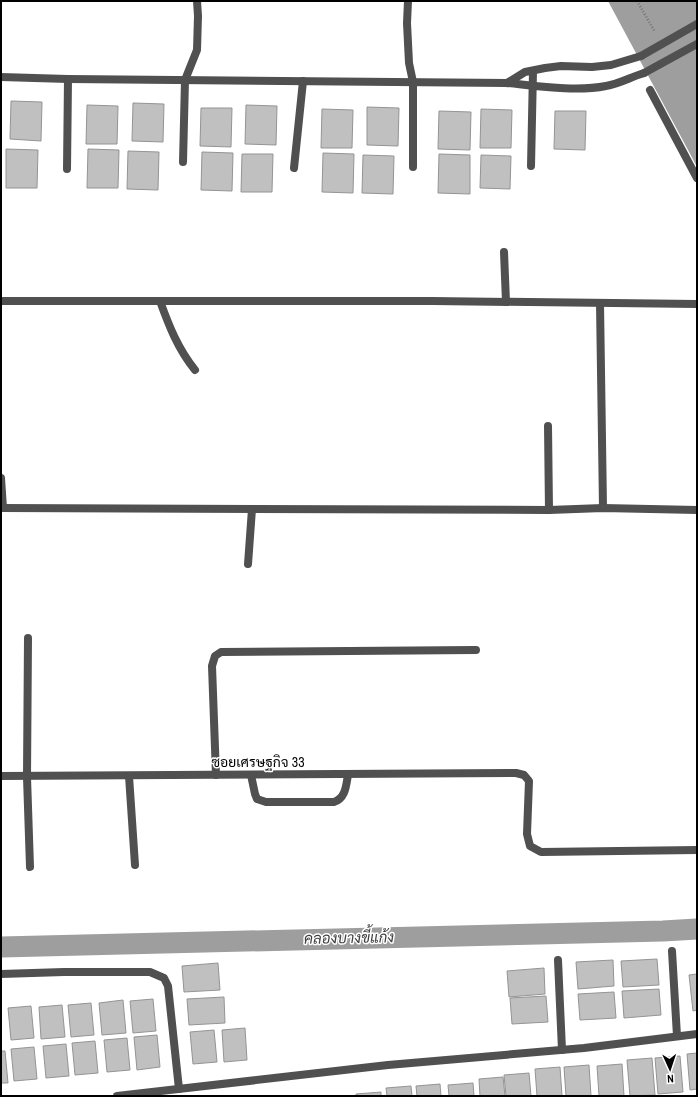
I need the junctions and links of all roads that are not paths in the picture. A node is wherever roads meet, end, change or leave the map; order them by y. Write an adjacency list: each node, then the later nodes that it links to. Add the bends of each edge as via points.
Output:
1 (197, 1): 8 (street, via 197,50)
2 (408, 1): 10 (street, via 409,63)
3 (697, 24): 5 (street, bridge, via 641,56 611,65 561,66)
4 (697, 44): 12 (street, bridge, via 644,73 608,86)
5 (533, 71): 11 (street, via 525,72); 12 (street)
6 (1, 77): 7 (street)
7 (68, 79): 8 (street); 18 (street)
8 (185, 80): 9 (street); 14 (street)
9 (303, 81): 10 (street); 17 (street)
10 (413, 82): 11 (street); 16 (street)
11 (507, 82): 12 (street)
12 (532, 86): 15 (street)
13 (650, 90): 19 (street)
14 (183, 162)
15 (531, 166)
16 (413, 167)
17 (294, 168)
18 (67, 169)
19 (697, 178)
20 (504, 252): 23 (street)
21 (1, 301): 22 (street)
22 (160, 301): 23 (street); 26 (street, via 170,331)
23 (506, 302): 24 (street)
24 (600, 303): 25 (street); 30 (street)
25 (697, 304)
26 (195, 370)
27 (548, 426): 32 (street)
28 (1, 478): 29 (street)
29 (2, 508): 31 (street)
30 (603, 508): 32 (street); 33 (street)
31 (252, 509): 32 (street); 34 (street)
32 (549, 510)
33 (697, 510)
34 (248, 564)
35 (28, 638): 40 (street)
36 (476, 650): 42 (street, via 221,652 215,656 212,666)
37 (251, 775): 38 (street, ซอยเศรษฐกิจ 33); 38 (street, via 257,799 266,802 334,802 343,796); 42 (street, ซอยเศรษฐกิจ 33)
38 (348, 775): 43 (street, ซอยเศรษฐกิจ 33, via 516,773 524,775 529,781 527,834 530,846 541,852)
39 (1, 776): 40 (street, ซอยเศรษฐกิจ 33)
40 (27, 776): 41 (street, ซอยเศรษฐกิจ 33); 45 (street)
41 (130, 776): 42 (street, ซอยเศรษฐกิจ 33); 44 (street)
42 (216, 776)
43 (697, 850)
44 (135, 865)
45 (30, 867)
46 (672, 951): 50 (street)
47 (558, 960): 51 (street)
48 (1, 974): 52 (street, via 150,972 164,978 168,986)
49 (697, 1034): 50 (street)
50 (677, 1036): 51 (street)
51 (562, 1050): 52 (street, via 388,1065)
52 (180, 1089): 53 (street)
53 (118, 1096)

